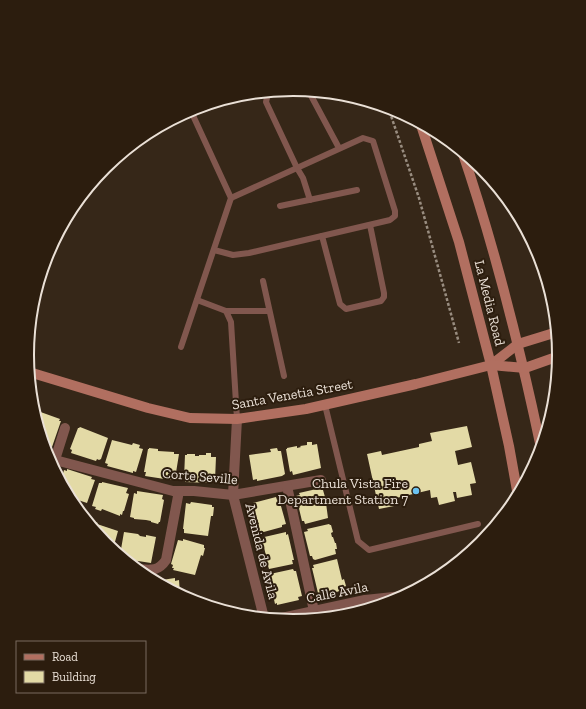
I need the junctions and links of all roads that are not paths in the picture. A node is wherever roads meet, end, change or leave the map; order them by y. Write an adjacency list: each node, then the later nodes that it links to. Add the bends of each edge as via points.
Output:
1 (311, 96): 5 (lane)
2 (267, 97): 7 (lane, via 266,102)
3 (193, 116): 9 (lane)
4 (423, 130): 23 (main road, La Media Road, via 459,242)
5 (339, 148): 7 (lane); 12 (lane, via 363,138 372,141 395,216 390,220)
6 (465, 161): 20 (main road, La Media Road)
7 (297, 168): 9 (lane); 10 (lane)
8 (357, 190): 10 (lane)
9 (231, 198): 14 (lane)
10 (310, 200): 11 (lane)
11 (280, 206)
12 (370, 225): 13 (lane); 13 (lane, via 384,293 381,301 346,309 340,304)
13 (322, 236): 14 (lane, via 233,255)
14 (214, 250): 16 (lane)
15 (263, 281): 18 (lane)
16 (197, 300): 17 (lane); 21 (lane)
17 (226, 311): 18 (lane); 28 (lane, via 231,322)
18 (269, 311): 26 (lane)
19 (551, 334): 20 (main road, Santa Venetia Street)
20 (518, 344): 23 (main road, Santa Venetia Street); 24 (main road, La Media Road)
21 (181, 347)
22 (552, 359): 24 (main road, Santa Venetia Street)
23 (491, 365): 24 (main road, Santa Venetia Street); 27 (main road, Santa Venetia Street); 34 (main road, La Media Road)
24 (525, 368): 30 (main road, La Media Road)
25 (35, 374): 28 (main road, Santa Venetia Street, via 190,418)
26 (284, 376)
27 (324, 405): 28 (main road, Santa Venetia Street); 38 (lane, via 358,541 369,550)
28 (237, 419): 37 (street, Avenida de Avila)
29 (65, 428): 31 (street)
30 (539, 436)
31 (56, 458)
32 (59, 464): 36 (street, Corte Seville)
33 (321, 480): 35 (street, Corte Seville)
34 (516, 485)
35 (287, 486): 37 (street, Corte Seville); 42 (street)
36 (179, 491): 37 (street, Corte Seville); 39 (street, via 166,560 162,567)
37 (233, 495): 41 (street, Avenida de Avila)
38 (478, 524)
39 (149, 570)
40 (380, 598): 42 (street, Calle Avila)
41 (262, 611)
42 (314, 611): 43 (street, Calle Avila)
43 (303, 613)

